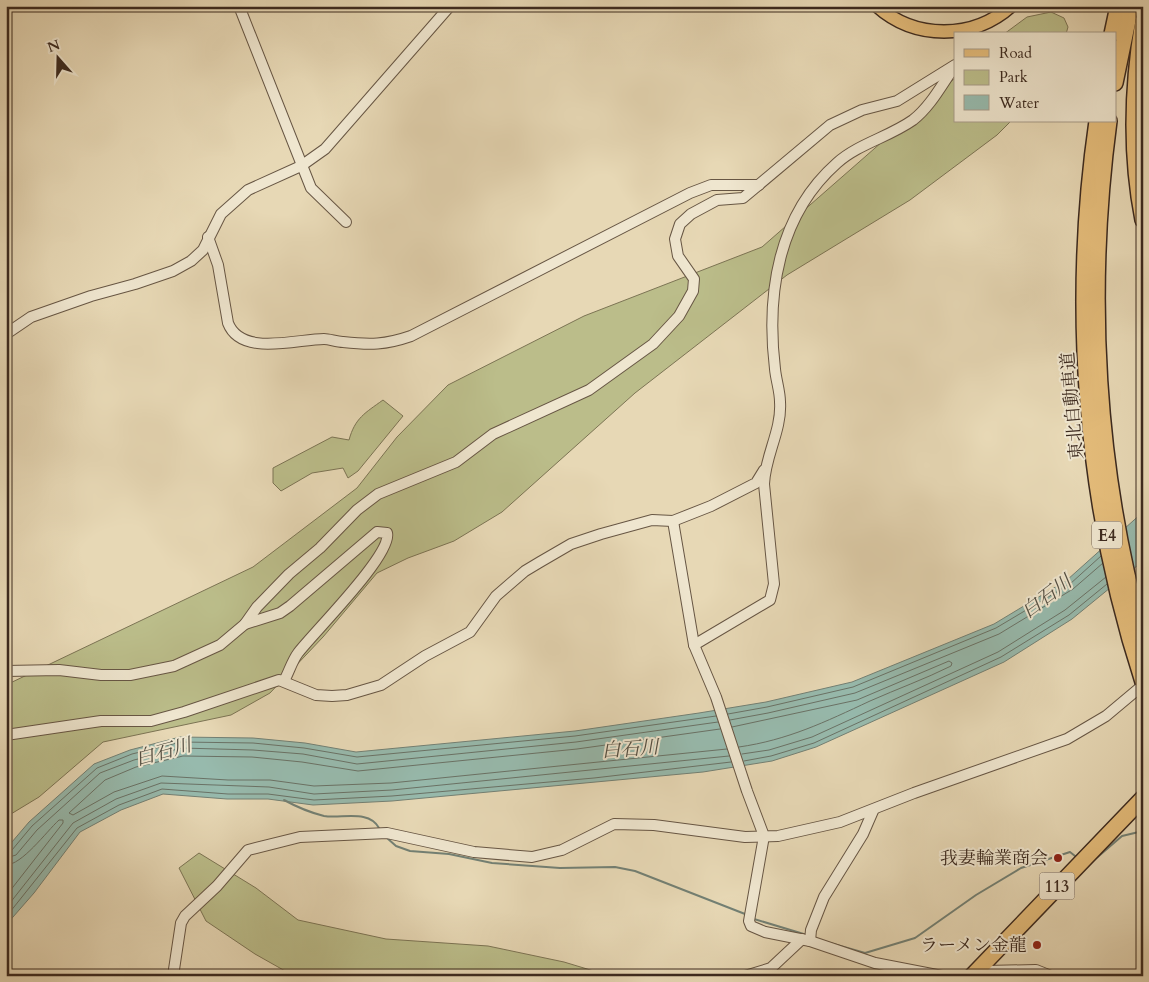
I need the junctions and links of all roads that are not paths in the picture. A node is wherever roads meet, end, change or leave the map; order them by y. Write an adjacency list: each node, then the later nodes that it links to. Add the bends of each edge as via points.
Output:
1 (239, 6): 15 (street)
2 (450, 6): 15 (street, via 325,150)
3 (877, 6): 8 (main road, via 902,23 924,30)
4 (1011, 6): 8 (main road)
5 (1118, 6): 9 (highway)
6 (1131, 6): 12 (highway)
7 (1143, 21): 17 (highway, via 1134,110 1135,162)
8 (982, 29)
9 (1112, 32)
10 (954, 66): 16 (street, via 896,101 862,110 830,125)
11 (954, 66): 22 (street, via 917,116 837,162 809,192 797,212 777,270 773,338 774,368 781,403)
12 (1116, 78)
13 (1097, 122): 21 (highway, 東北自動車道 / E4, via 1087,208 1085,266)
14 (1109, 122): 21 (highway, 東北自動車道 / E4, via 1100,203)
15 (302, 166): 18 (street, via 311,188); 19 (street, via 248,190 222,214)
16 (759, 185): 19 (street, via 711,185 697,190 411,336 375,346 324,339 274,344 238,335 228,322 218,265); 24 (street, via 744,198 707,203 680,224 675,234 676,249 692,276 694,287 683,310 653,344 589,390 493,434 456,462 378,494 289,574)
17 (1143, 220)
18 (346, 222)
19 (208, 237): 20 (street, via 199,254 180,268 31,317)
20 (6, 334)
21 (1094, 383): 25 (highway, 東北自動車道 / E4, via 1116,516); 29 (highway, 東北自動車道 / E4, via 1104,518 1115,576)
22 (764, 470): 23 (street, via 756,483 743,491); 26 (street, via 774,584 770,600)
23 (673, 521): 26 (street); 28 (street, via 652,520 571,544 525,571 496,596 470,632 381,685 332,696 316,695)
24 (245, 624): 27 (street, via 220,646 197,657 139,674 111,676 59,670); 28 (street, via 280,613 377,532 387,533 388,540 376,562 298,652)
25 (1143, 638)
26 (694, 645): 33 (street, via 716,697)
27 (6, 671)
28 (284, 681): 30 (street, via 273,681 184,712 142,722 101,721)
29 (1143, 684): 32 (street, via 1106,716 1067,738)
30 (6, 735)
31 (1143, 798): 35 (highway, 113)
32 (873, 811): 33 (street, via 788,834); 34 (street, via 863,834 824,897)
33 (764, 836): 34 (street, via 751,926 765,932); 36 (street, via 745,837 624,823 604,828 562,850 532,857 474,852 383,833 300,837 248,850 185,916)
34 (808, 937): 37 (street, via 771,968); 38 (street, via 875,963)
35 (980, 973): 39 (street, via 1036,970)
36 (173, 976)
37 (745, 976)
38 (942, 976)
39 (1051, 976)

